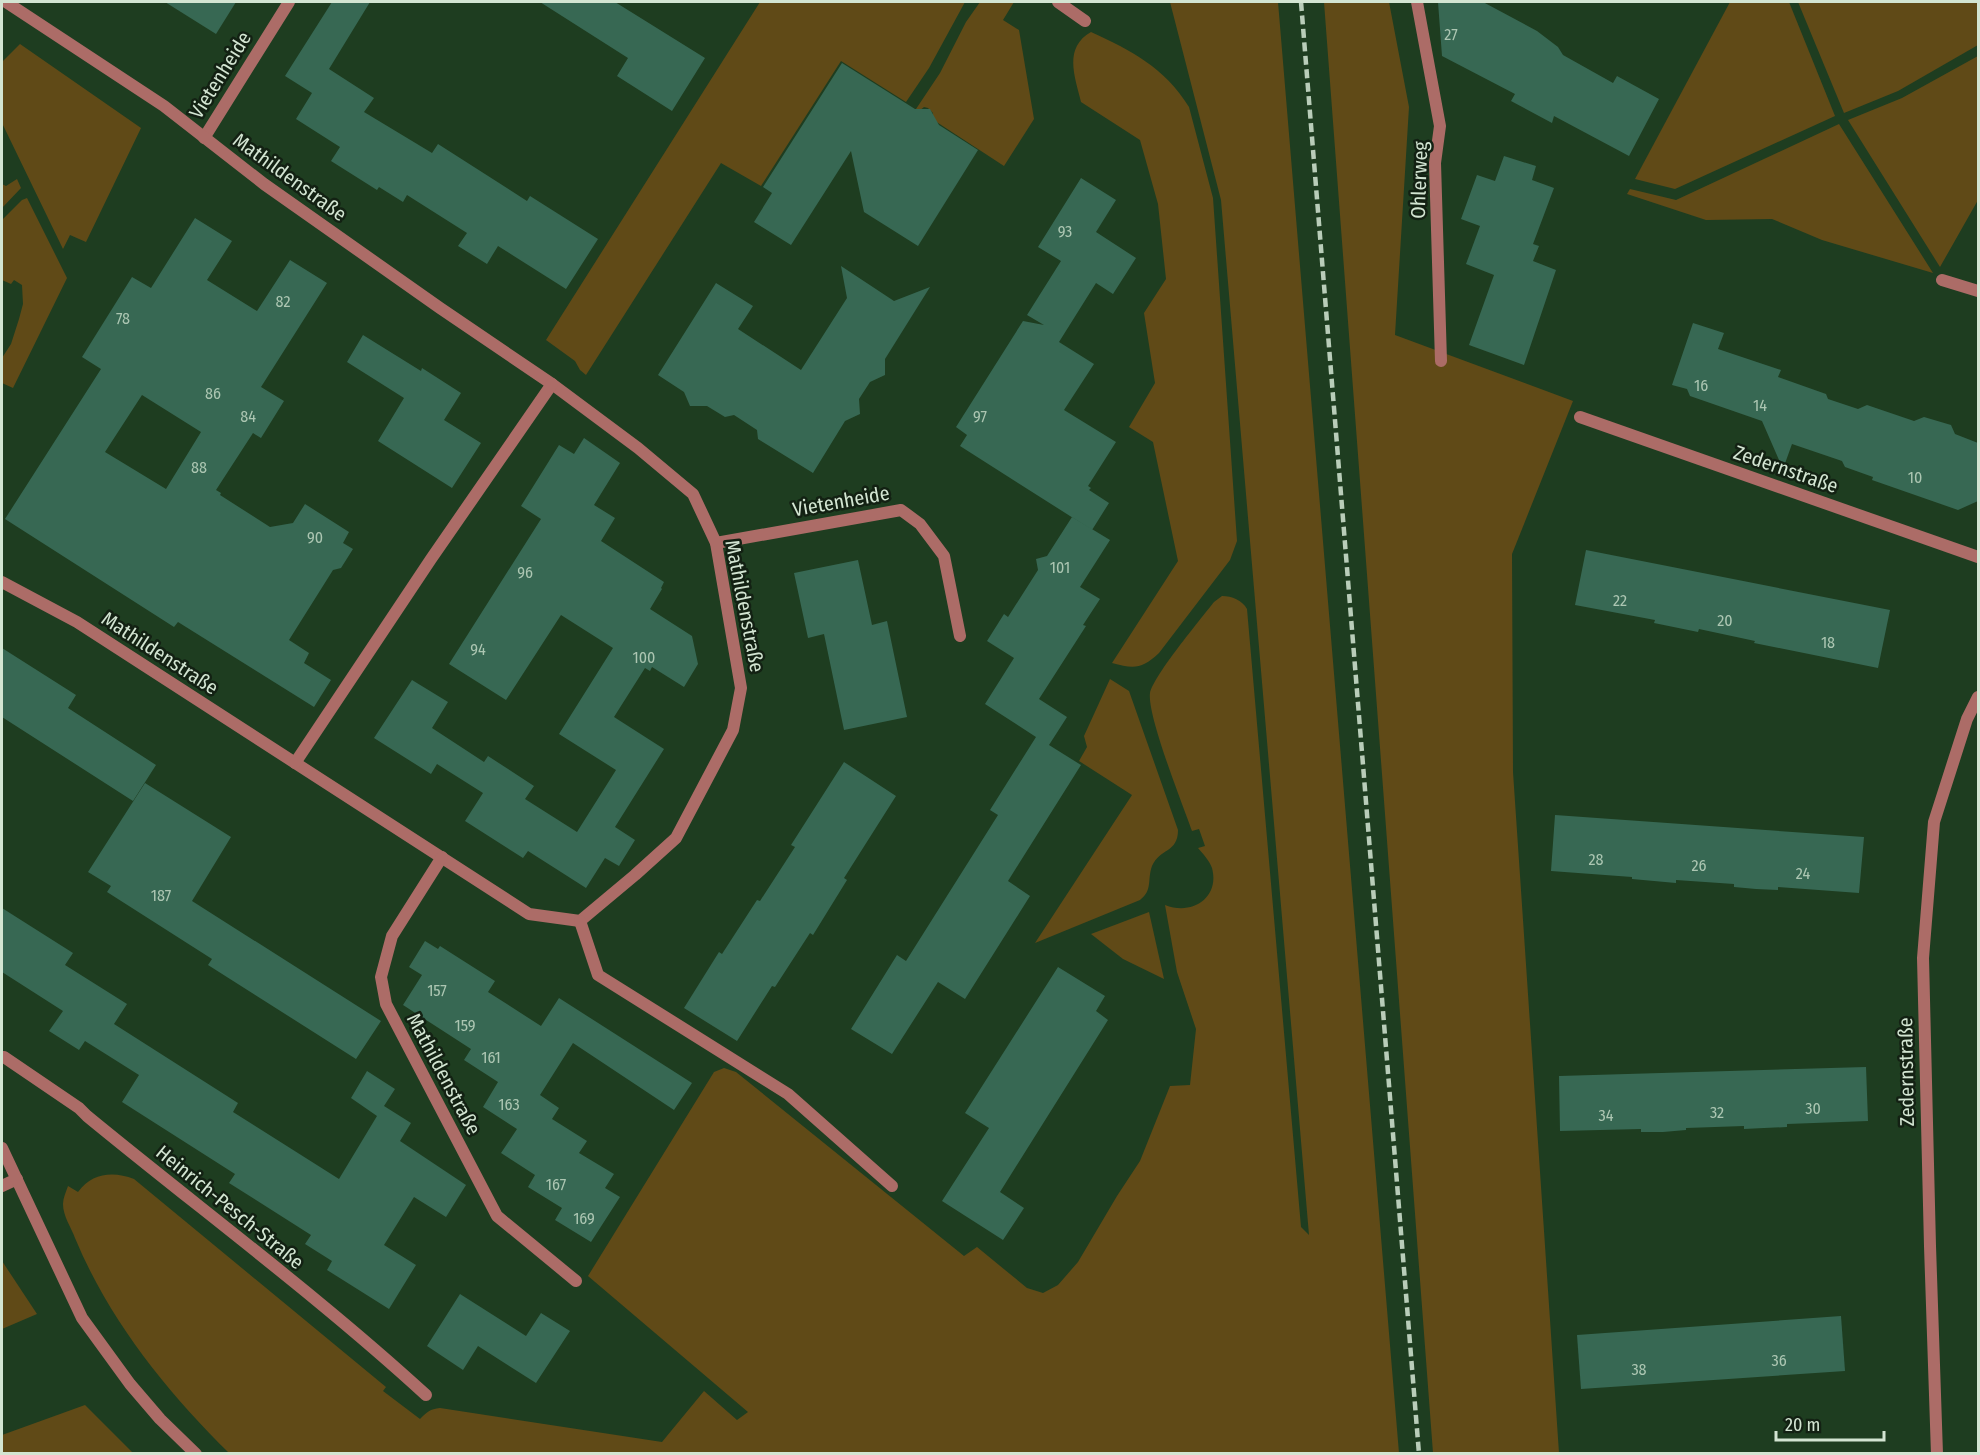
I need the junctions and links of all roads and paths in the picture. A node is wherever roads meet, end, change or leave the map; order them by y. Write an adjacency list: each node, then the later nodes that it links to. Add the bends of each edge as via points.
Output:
1 (6, 2): 6 (street, Mathildenstraße, via 164,106)
2 (289, 2): 6 (street, Vietenheide)
3 (1058, 2): 5 (street)
4 (1417, 2): 9 (street, Ohlerweg, via 1440,126 1435,163)
5 (1085, 21)
6 (204, 138): 10 (street, Mathildenstraße, via 273,191)
7 (1942, 280): 8 (street)
8 (1978, 291)
9 (1441, 361)
10 (552, 384): 12 (street, Mathildenstraße, via 693,494); 17 (street)
11 (1580, 417): 13 (street, Zedernstraße)
12 (716, 543): 15 (street, Vietenheide, via 901,510 920,524 944,556); 19 (street, Mathildenstraße, via 741,688 734,730 676,838)
13 (1978, 557)
14 (2, 582): 17 (street, Mathildenstraße, via 77,622)
15 (960, 636)
16 (1978, 697): 28 (street, Zedernstraße, via 1967,719 1934,822 1923,958)
17 (295, 763): 18 (street, Mathildenstraße)
18 (442, 857): 19 (street, Mathildenstraße, via 529,914); 25 (street, Mathildenstraße, via 392,936 381,977 386,1004 497,1216)
19 (580, 921): 24 (street, via 598,975 788,1094)
20 (4, 1057): 26 (street, Heinrich-Pesch-Straße, via 80,1108)
21 (2, 1148): 22 (street)
22 (17, 1179): 23 (street); 27 (street, via 82,1318 130,1384)
23 (2, 1186)
24 (892, 1186)
25 (576, 1281)
26 (426, 1395)
27 (195, 1454)
28 (1937, 1454)

